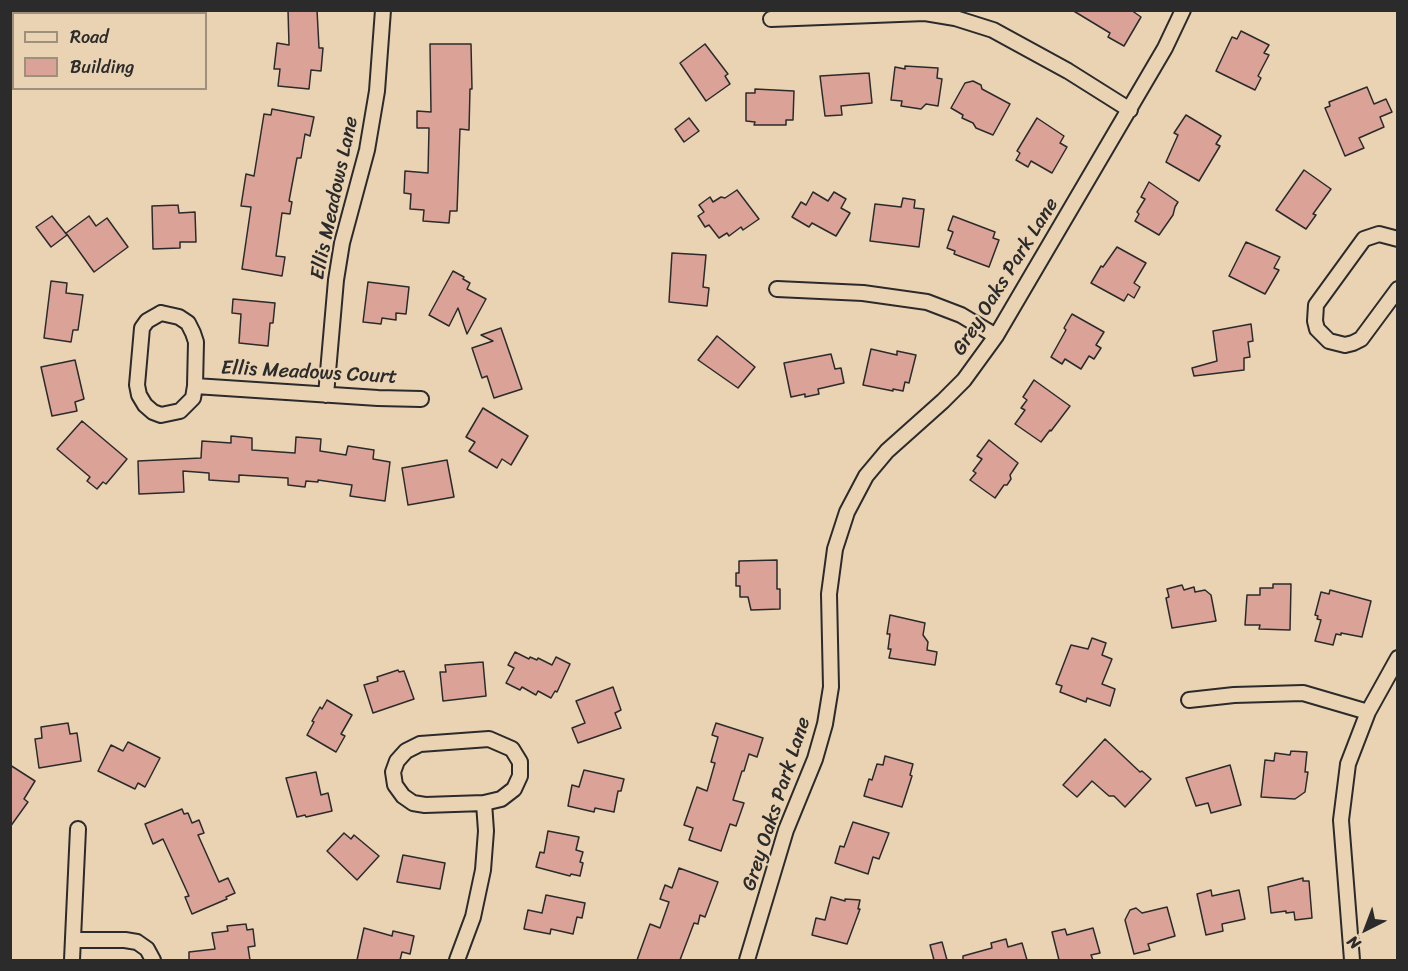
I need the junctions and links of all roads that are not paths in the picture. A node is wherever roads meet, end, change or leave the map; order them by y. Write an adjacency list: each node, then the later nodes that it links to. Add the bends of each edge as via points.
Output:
1 (383, 10): 10 (street, Ellis Meadows Lane, via 377,91 367,150 336,280)
2 (1183, 10): 4 (street, Grey Oaks Park Lane)
3 (771, 20): 4 (street, via 925,13 955,18 993,30)
4 (1130, 110): 8 (street, Grey Oaks Park Lane)
5 (1398, 239): 6 (street, via 1380,234 1364,239 1316,305 1317,329 1329,341 1353,343 1361,339)
6 (1398, 289)
7 (777, 290): 8 (street, via 863,292 927,302 961,315)
8 (996, 336): 21 (street, Grey Oaks Park Lane, via 964,380 887,451 866,476 848,512 835,549 829,594 831,687 825,724 786,830)
9 (195, 386): 9 (street, via 193,398 180,411 162,415 145,405 137,385 140,335 153,316 170,314 188,323 196,342); 10 (street, Ellis Meadows Court)
10 (326, 394): 11 (street, Ellis Meadows Court)
11 (421, 399)
12 (1398, 658): 14 (street)
13 (1190, 700): 14 (street, via 1303,693)
14 (1368, 712): 22 (street, via 1348,764 1341,820)
15 (484, 803): 15 (street, via 501,799 514,789 520,776 520,762 512,749 501,742 489,739 420,744 397,760 393,772 395,785 412,803); 20 (street, via 483,870 473,917)
16 (78, 829): 17 (street)
17 (73, 940): 18 (street); 19 (street, via 137,942)
18 (72, 960)
19 (153, 960)
20 (457, 960)
21 (747, 960)
22 (1350, 960)

